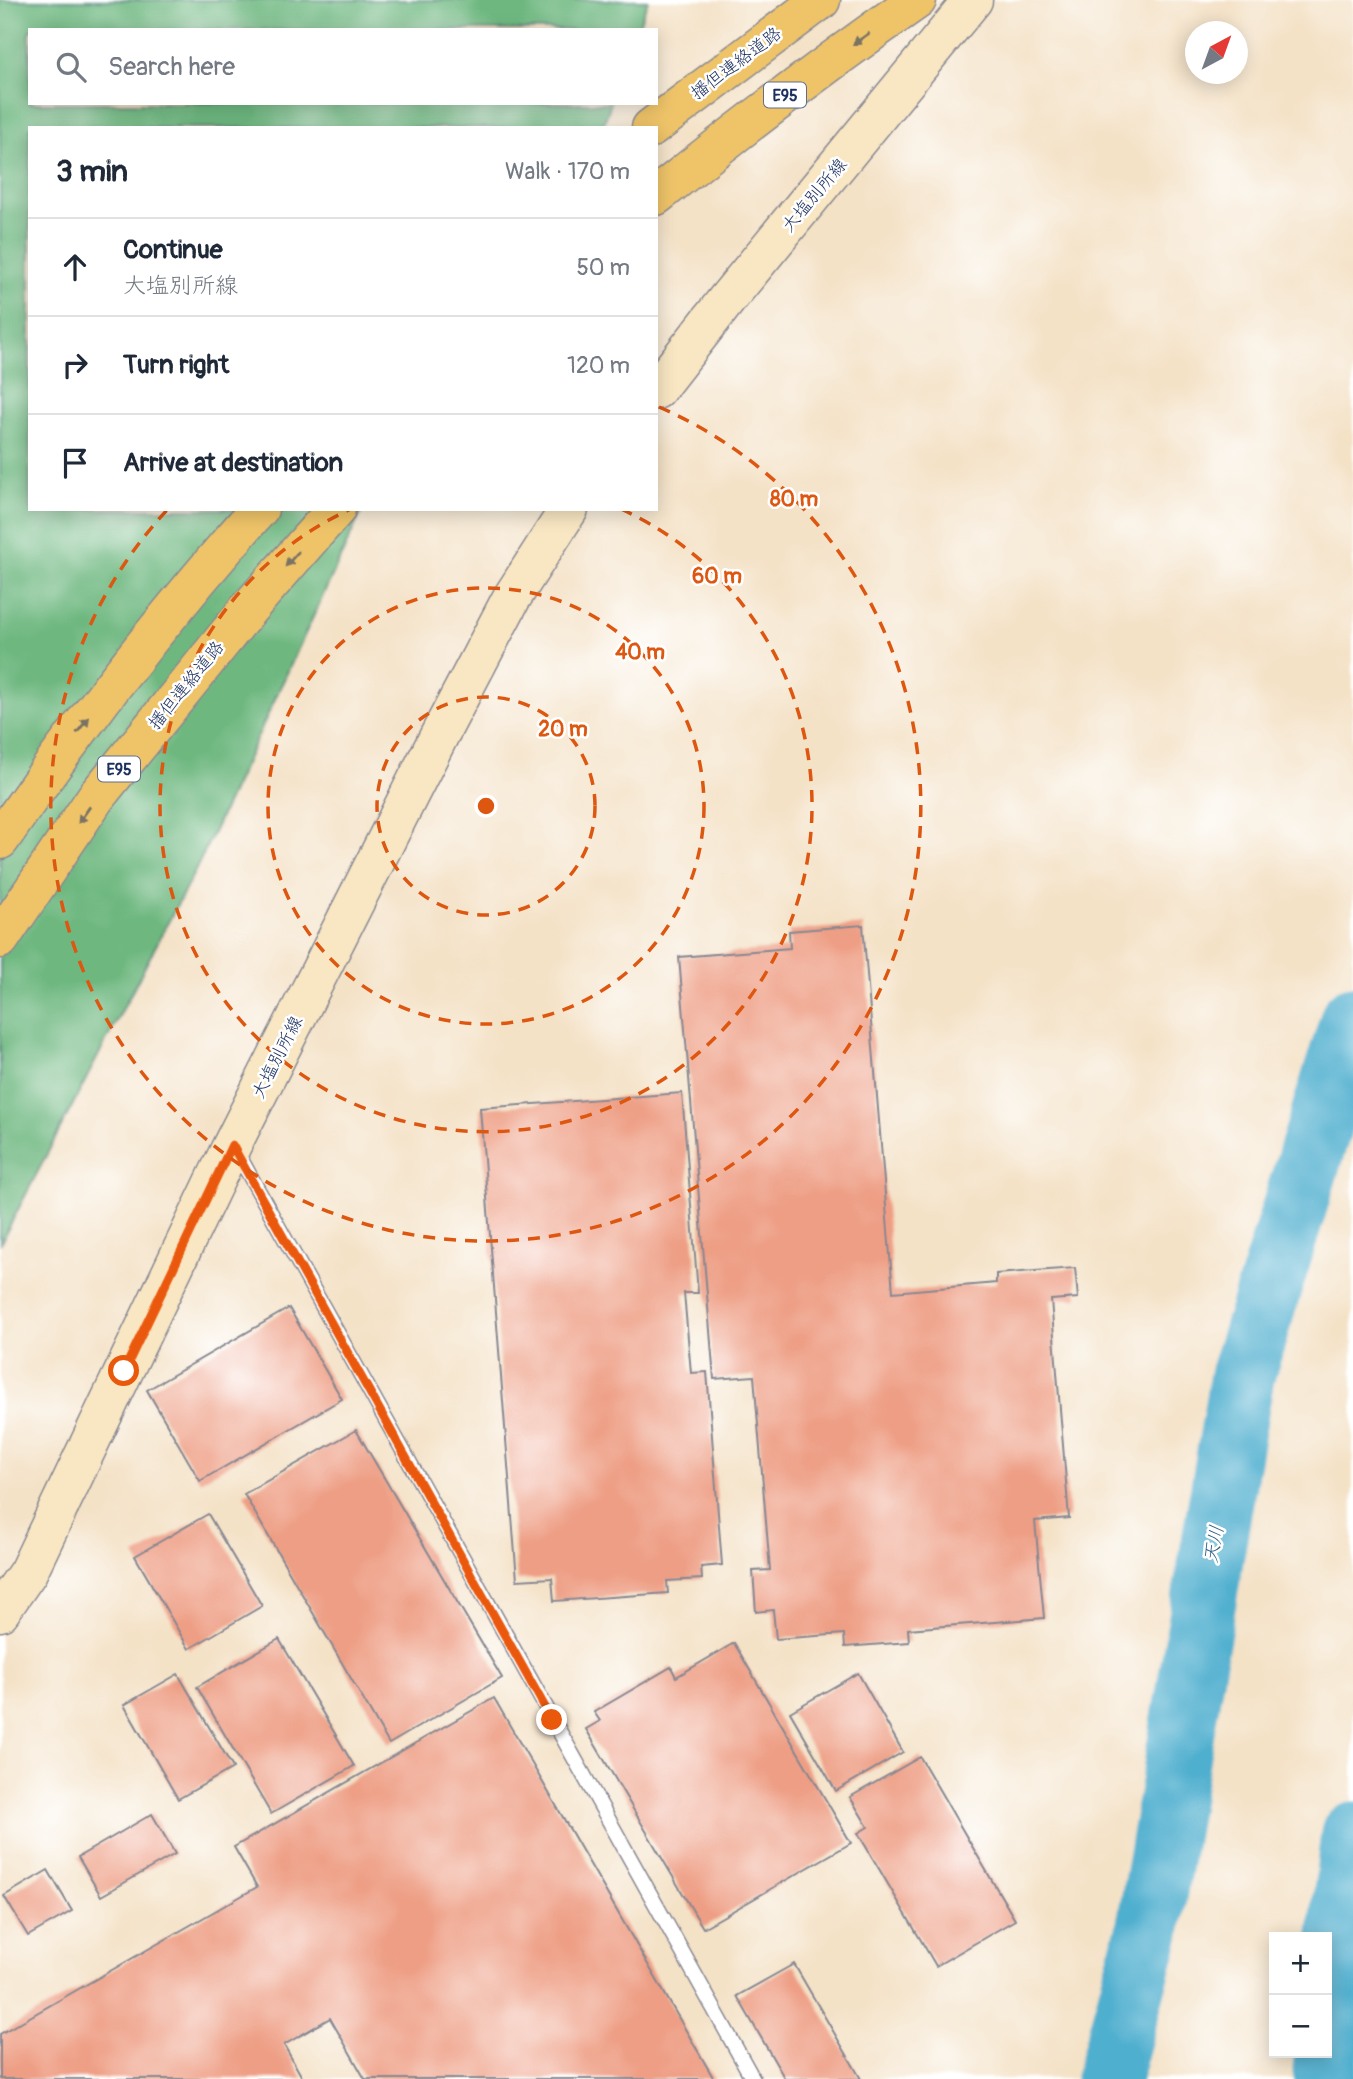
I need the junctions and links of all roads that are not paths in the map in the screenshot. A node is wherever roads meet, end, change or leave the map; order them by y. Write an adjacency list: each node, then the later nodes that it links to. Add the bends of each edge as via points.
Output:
1 (821, 0): 4 (highway, 播但連絡道路)
2 (918, 0): 5 (highway, E95, one-way to 5, via 838,55)
3 (973, 0): 6 (main road, 大塩別所線)
4 (654, 126)
5 (658, 194)
6 (658, 387)
7 (257, 511): 10 (highway, one-way to 7, via 49,768)
8 (334, 511): 11 (highway, 播但連絡道路 / E95, one-way to 11, via 96,797)
9 (568, 511): 12 (main road, 大塩別所線, via 511,599)
10 (0, 840)
11 (0, 939)
12 (232, 1145): 13 (main road, 大塩別所線, via 28,1572); 14 (lane)
13 (0, 1612)
14 (753, 2079)

